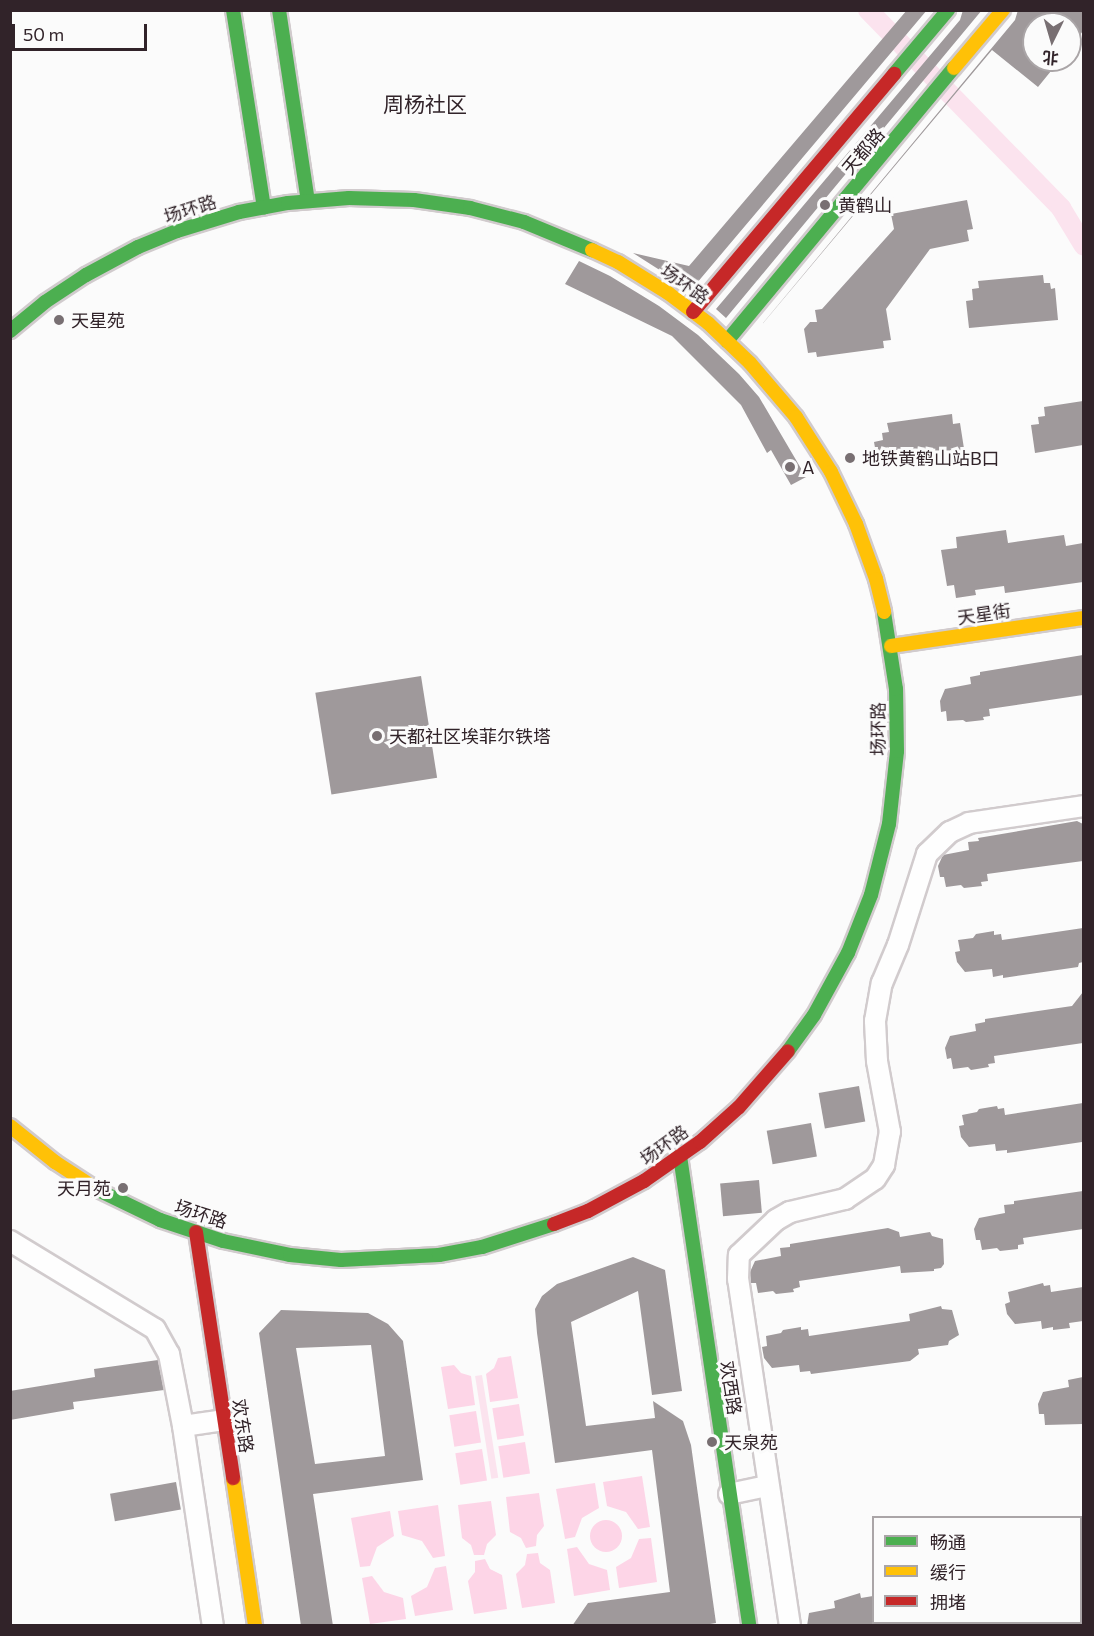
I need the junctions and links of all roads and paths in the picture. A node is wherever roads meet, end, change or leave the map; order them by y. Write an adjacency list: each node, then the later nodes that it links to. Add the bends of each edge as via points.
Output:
1 (233, 10): 6 (main road)
2 (279, 10): 5 (main road)
3 (948, 10): 7 (main road, 天都路)
4 (1003, 10): 9 (main road, 天都路)
5 (308, 201): 6 (main road, 场环路); 7 (main road, 场环路, via 414,200 470,208 524,222 618,262)
6 (264, 208): 8 (main road, 场环路, via 177,231 138,247 86,275)
7 (693, 312): 9 (main road, 场环路)
8 (10, 331)
9 (728, 341): 11 (main road, 场环路, via 796,417 831,472 876,579)
10 (1083, 618): 11 (main road, 天星街)
11 (891, 646): 14 (main road, 场环路, via 897,752 889,824 871,895 848,953 814,1015 782,1059 739,1107)
12 (1083, 806): 19 (street, via 969,823 950,832 927,854 882,983 875,1020 877,1061 890,1132 884,1165 875,1179 845,1199 790,1212 776,1220 739,1255 736,1268)
13 (10, 1126): 15 (main road, 场环路, via 98,1190 160,1220)
14 (680, 1156): 15 (main road, 场环路, via 588,1211 537,1231 439,1255 331,1259 283,1254); 20 (main road, 欢西路)
15 (196, 1232): 17 (main road, 欢东路)
16 (10, 1241): 18 (street, via 155,1329 169,1354)
17 (224, 1420): 18 (street); 22 (main road, 欢东路)
18 (183, 1426): 21 (street)
19 (768, 1486): 20 (street); 24 (street)
20 (729, 1494): 23 (main road, 欢西路)
21 (213, 1626)
22 (255, 1626)
23 (748, 1626)
24 (790, 1626)

